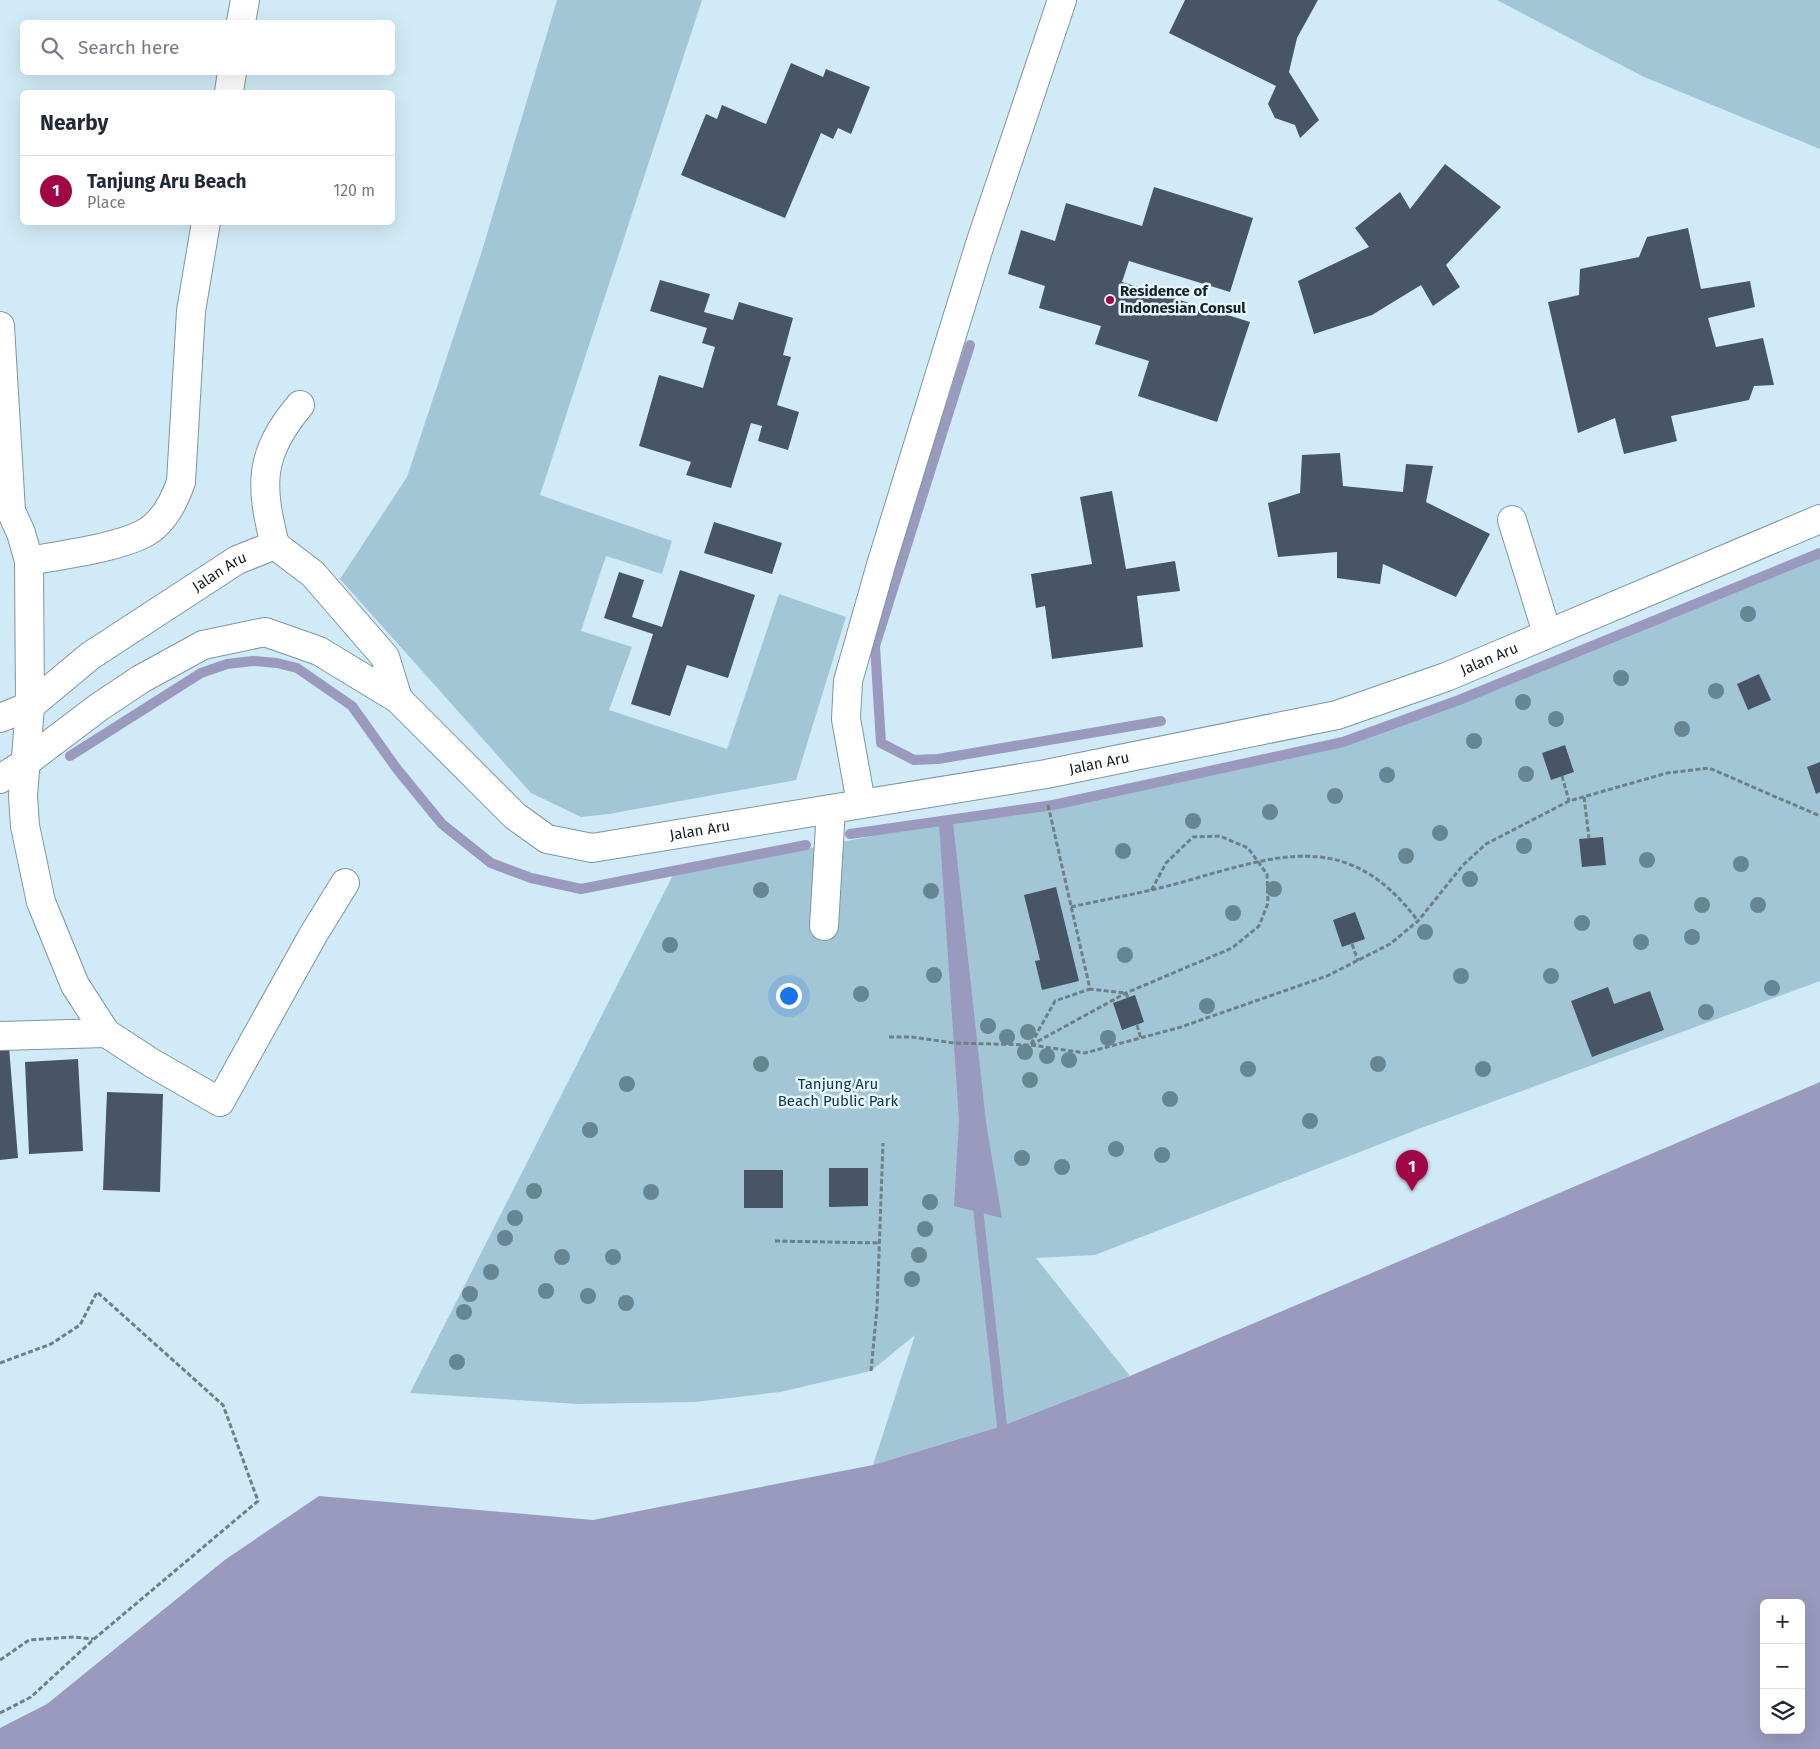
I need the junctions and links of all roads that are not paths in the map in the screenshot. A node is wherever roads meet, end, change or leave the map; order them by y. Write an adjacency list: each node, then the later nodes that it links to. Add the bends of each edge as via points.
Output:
1 (245, 0): 3 (street)
2 (1062, 0): 20 (street, via 980,244 848,681 846,719)
3 (241, 20)
4 (232, 75): 5 (street)
5 (229, 90)
6 (205, 225): 13 (street, via 191,311 181,482 174,500 163,517 144,534)
7 (0, 326): 9 (street)
8 (300, 405): 12 (street, via 276,440 264,478 264,495)
9 (5, 508): 13 (street, via 21,533)
10 (1820, 519): 14 (street, Jalan Aru)
11 (1512, 520): 14 (street)
12 (275, 545): 15 (street, Jalan Aru, via 313,574 385,657); 16 (street, Jalan Aru, via 237,560 90,656)
13 (29, 561): 16 (street)
14 (1548, 634): 20 (street, Jalan Aru, via 1446,677 1337,715 1046,774)
15 (398, 699): 18 (street, Jalan Aru, via 319,651 265,632 202,645 99,707); 21 (street, Jalan Aru, via 515,816 547,839 592,848)
16 (30, 706): 17 (street, Jalan Aru); 18 (street)
17 (0, 718)
18 (25, 763): 19 (street, Jalan Aru); 24 (street, via 25,826 40,902 75,985)
19 (0, 779)
20 (861, 803): 21 (street, Jalan Aru)
21 (831, 809): 23 (street)
22 (345, 883): 24 (street, via 220,1102)
23 (824, 926)
24 (106, 1033): 25 (street)
25 (0, 1036)

